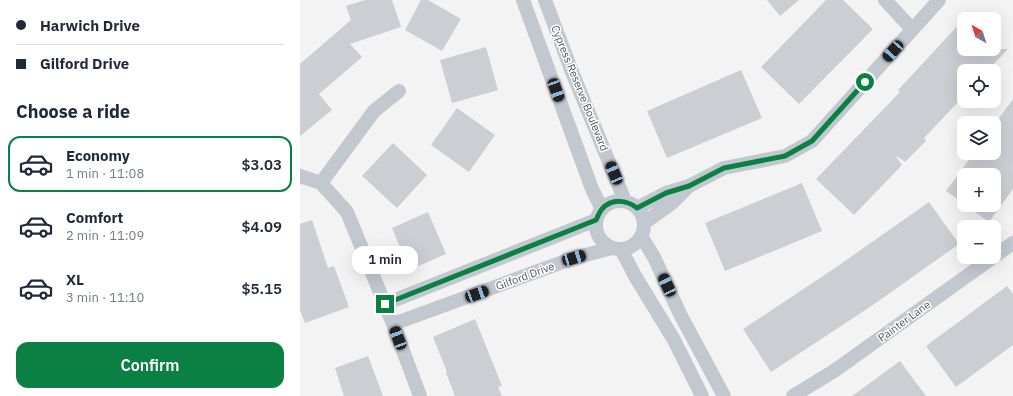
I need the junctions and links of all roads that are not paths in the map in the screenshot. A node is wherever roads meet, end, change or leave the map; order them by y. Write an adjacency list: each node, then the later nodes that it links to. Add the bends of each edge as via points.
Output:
1 (523, 0): 6 (street, Cypress Reserve Boulevard)
2 (545, 0): 5 (street, Cypress Reserve Boulevard)
3 (885, 0): 7 (street)
4 (939, 0): 7 (street)
5 (552, 19): 6 (street, Cypress Reserve Boulevard); 12 (street, Cypress Reserve Boulevard, via 572,72)
6 (532, 24): 13 (street, Cypress Reserve Boulevard, via 592,188)
7 (912, 30): 11 (street, via 812,141 785,156 724,168)
8 (399, 91): 10 (street, via 374,111)
9 (300, 176): 10 (street)
10 (321, 183): 17 (street, via 347,212)
11 (689, 186): 12 (street); 14 (street)
12 (631, 204): 13 (street, via 612,202); 14 (street, via 642,215)
13 (599, 215): 16 (street, via 597,232 602,242); 17 (street)
14 (643, 229): 16 (street, via 633,245); 21 (street, via 680,314)
15 (1013, 243): 22 (street, Painter Lane, via 834,372)
16 (617, 248): 18 (street, Gilford Drive, via 574,258); 20 (street, via 674,340)
17 (385, 304): 18 (street)
18 (393, 324): 19 (street)
19 (420, 396)
20 (702, 396)
21 (724, 396)
22 (793, 396)

